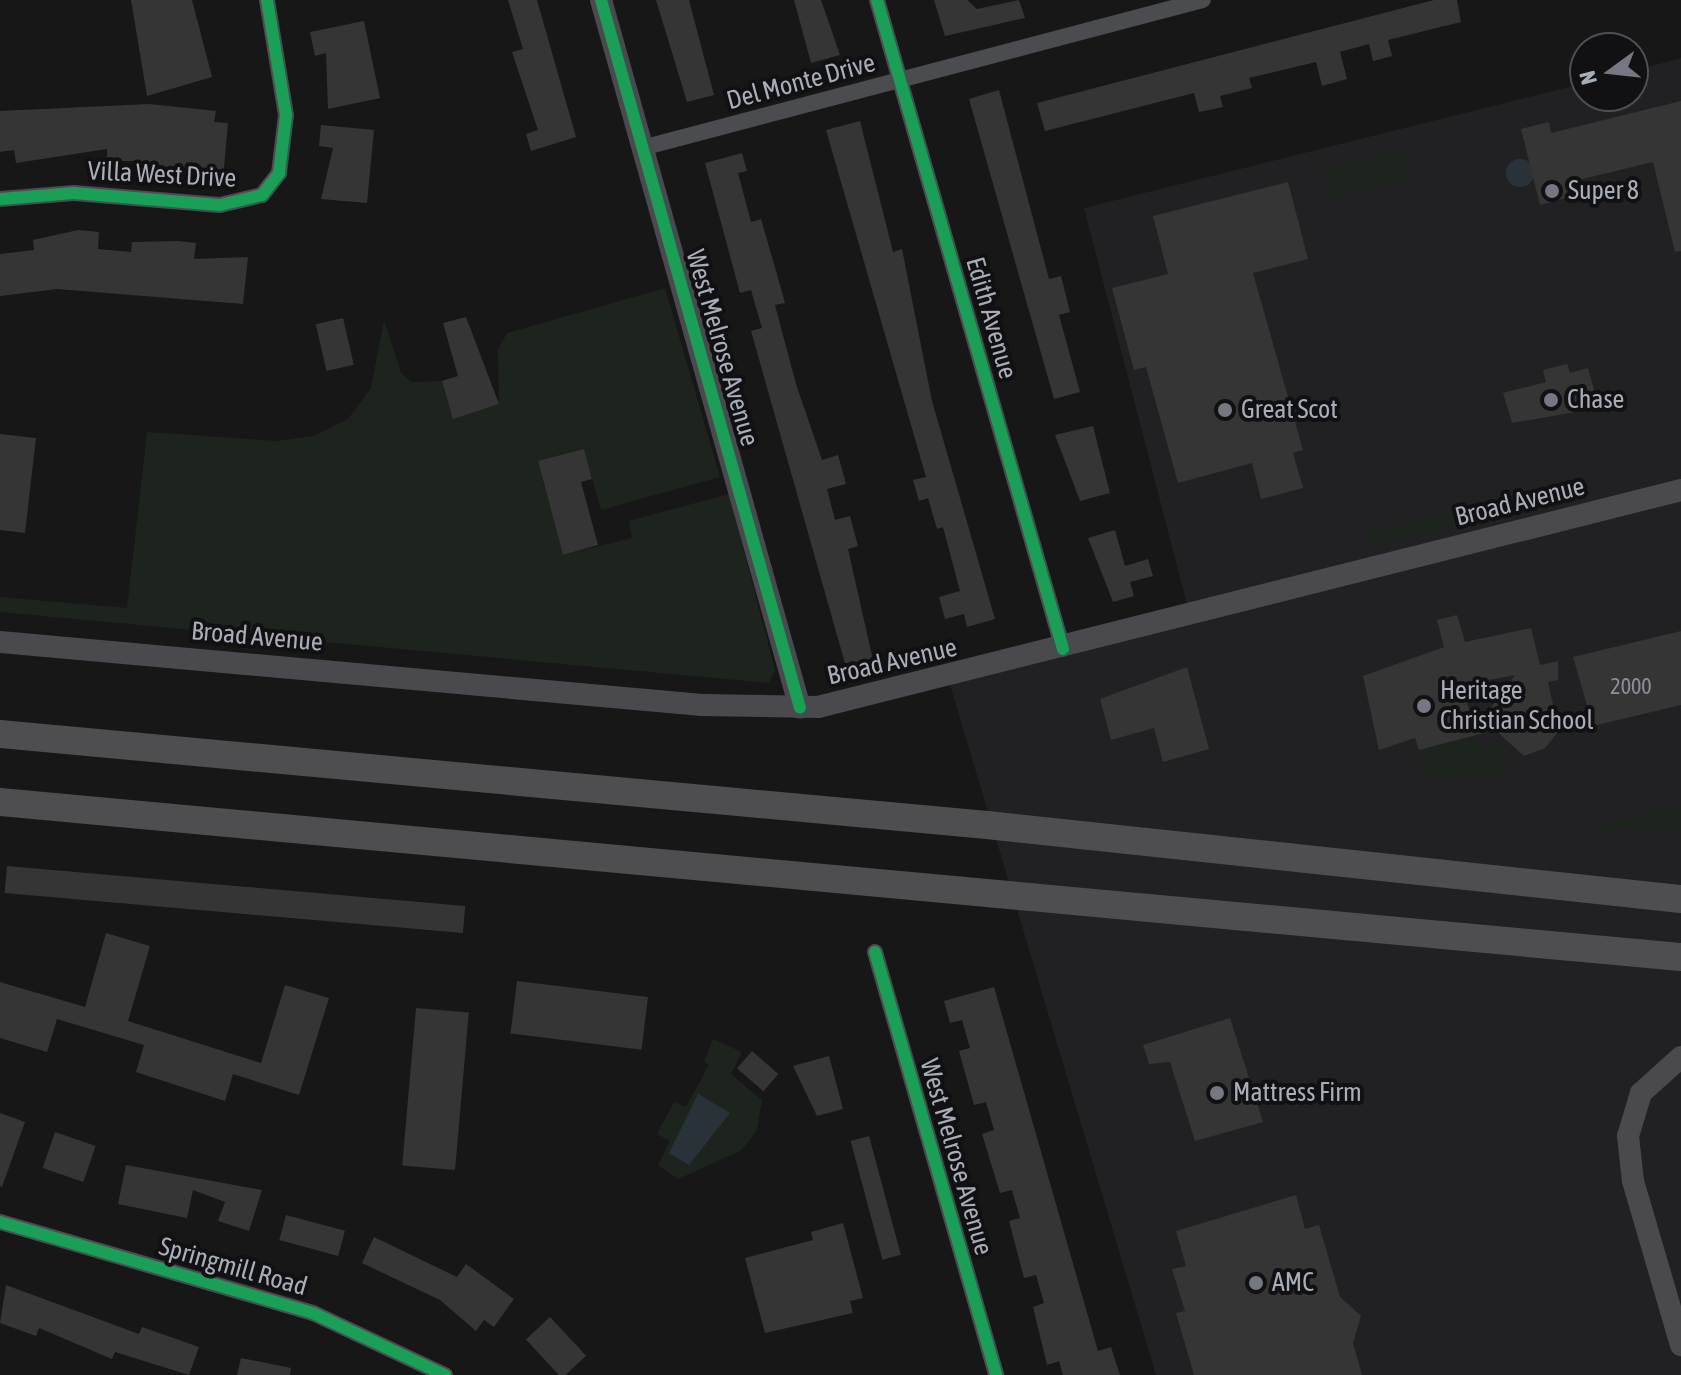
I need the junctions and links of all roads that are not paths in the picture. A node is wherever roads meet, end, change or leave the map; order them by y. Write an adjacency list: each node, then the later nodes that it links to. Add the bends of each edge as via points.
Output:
1 (267, 0): 7 (street, Villa West Drive, via 286,115 279,173 262,195 220,205 74,193)
2 (601, 0): 6 (main road, West Melrose Avenue)
3 (877, 0): 5 (street, Edith Avenue)
4 (1203, 0): 5 (street, Del Monte Drive)
5 (900, 81): 6 (street, Del Monte Drive); 10 (street, Edith Avenue)
6 (642, 148): 11 (main road, West Melrose Avenue)
7 (0, 199)
8 (1681, 490): 10 (main road, Broad Avenue)
9 (0, 642): 11 (main road, Broad Avenue)
10 (1063, 649): 11 (main road, Broad Avenue)
11 (800, 708)
12 (0, 734): 14 (highway, via 987,825)
13 (0, 802): 16 (highway)
14 (1681, 899)
15 (875, 952): 21 (street, West Melrose Avenue)
16 (1681, 957)
17 (1681, 1057): 19 (main road, via 1641,1093 1628,1136 1633,1181)
18 (0, 1222): 20 (street, Springmill Road, via 313,1313)
19 (1681, 1345)
20 (445, 1375)
21 (996, 1375)

